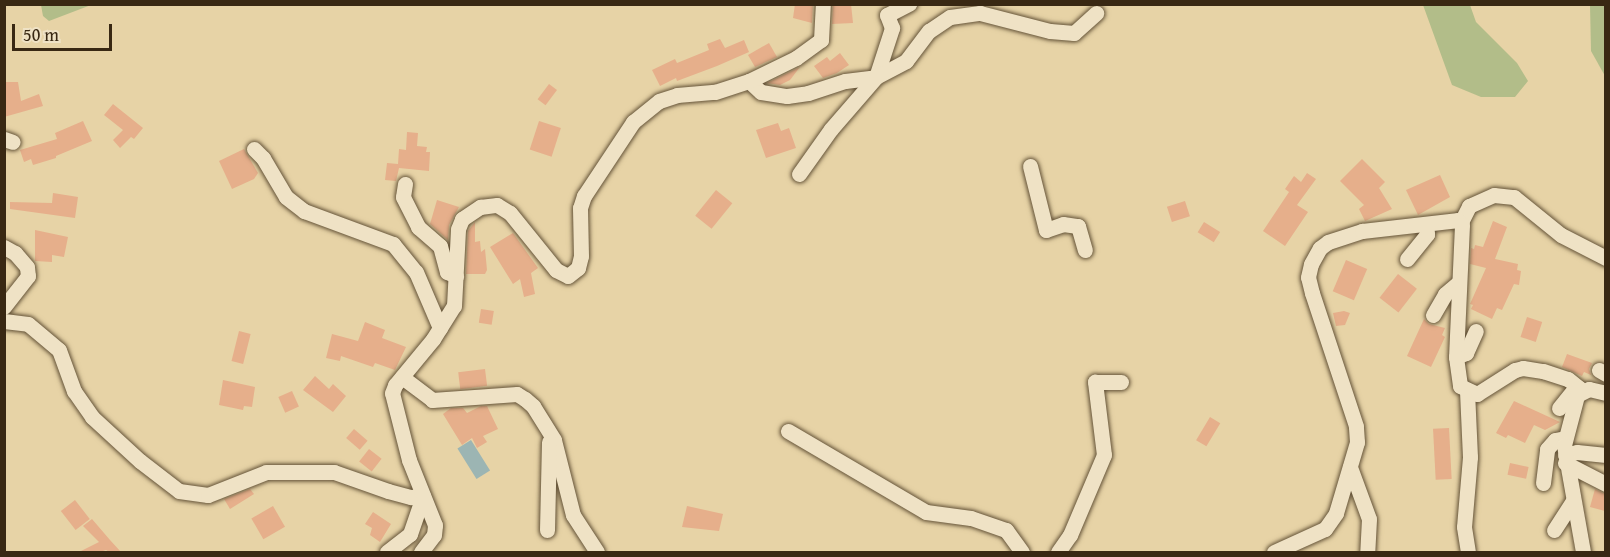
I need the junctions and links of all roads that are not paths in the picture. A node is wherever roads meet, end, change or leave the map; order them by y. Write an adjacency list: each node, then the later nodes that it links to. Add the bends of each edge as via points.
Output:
1 (823, 4): 5 (street, via 821,40 796,58)
2 (909, 4): 4 (street, via 887,15 892,28)
3 (1096, 13): 4 (street, via 1074,33 980,14 950,17 929,31 906,61)
4 (876, 77): 5 (street, via 786,96 761,92); 8 (street)
5 (749, 81): 16 (street, via 715,92 677,95 659,101 633,122 584,196 580,208 581,256 578,268 568,276 556,270 510,213 497,205 480,207 462,219)
6 (254, 149): 21 (street, via 286,197 304,211 393,244 416,272)
7 (1030, 166): 13 (street, via 1046,230 1063,224 1078,226)
8 (799, 174)
9 (405, 184): 16 (street, via 403,197 418,227 440,246 447,272)
10 (1461, 222): 11 (street); 14 (street, via 1469,206 1494,195 1514,197 1562,235); 17 (street)
11 (1426, 224): 15 (street, via 1427,234); 35 (street, via 1336,238 1320,248 1311,264 1308,277 1312,293 1356,426 1357,441)
12 (4, 247): 18 (street, via 27,267 28,276)
13 (1084, 250)
14 (1605, 258)
15 (1407, 259)
16 (456, 276): 21 (street, via 454,306)
17 (1458, 283): 19 (street, via 1445,294); 23 (street)
18 (4, 307)
19 (1433, 315)
20 (4, 321): 38 (street, via 28,324 59,350 75,391 92,417 179,491 208,495 266,472 334,472 411,497)
21 (440, 328): 24 (street)
22 (1476, 331): 23 (street, via 1466,353)
23 (1456, 357): 27 (street, via 1460,386)
24 (402, 377): 31 (street, via 432,400 517,394 532,406); 38 (street, via 392,393 409,460)
25 (1121, 382): 46 (street, via 1095,382 1104,455 1070,535)
26 (1578, 390): 27 (street, via 1568,379 1519,368 1477,394); 28 (street); 29 (street); 32 (street)
27 (1467, 391): 49 (street, via 1470,457 1464,527)
28 (1605, 393)
29 (1558, 408)
30 (788, 431): 45 (street, via 926,512 971,518 1006,530)
31 (550, 433): 40 (street); 44 (street, via 573,514)
32 (1566, 438): 34 (street); 36 (street, via 1555,440 1547,449)
33 (1605, 455): 34 (street, via 1577,452)
34 (1565, 459): 37 (street); 39 (street)
35 (1350, 467): 47 (street, via 1336,513 1325,529); 48 (street, via 1369,519)
36 (1543, 483)
37 (1605, 484)
38 (423, 495): 42 (street, via 410,534); 43 (street, via 435,525 434,535)
39 (1573, 501): 41 (street); 50 (street)
40 (547, 530)
41 (1554, 530)
42 (387, 552)
43 (421, 552)
44 (597, 552)
45 (1022, 552)
46 (1058, 552)
47 (1274, 552)
48 (1367, 552)
49 (1468, 552)
50 (1583, 552)

